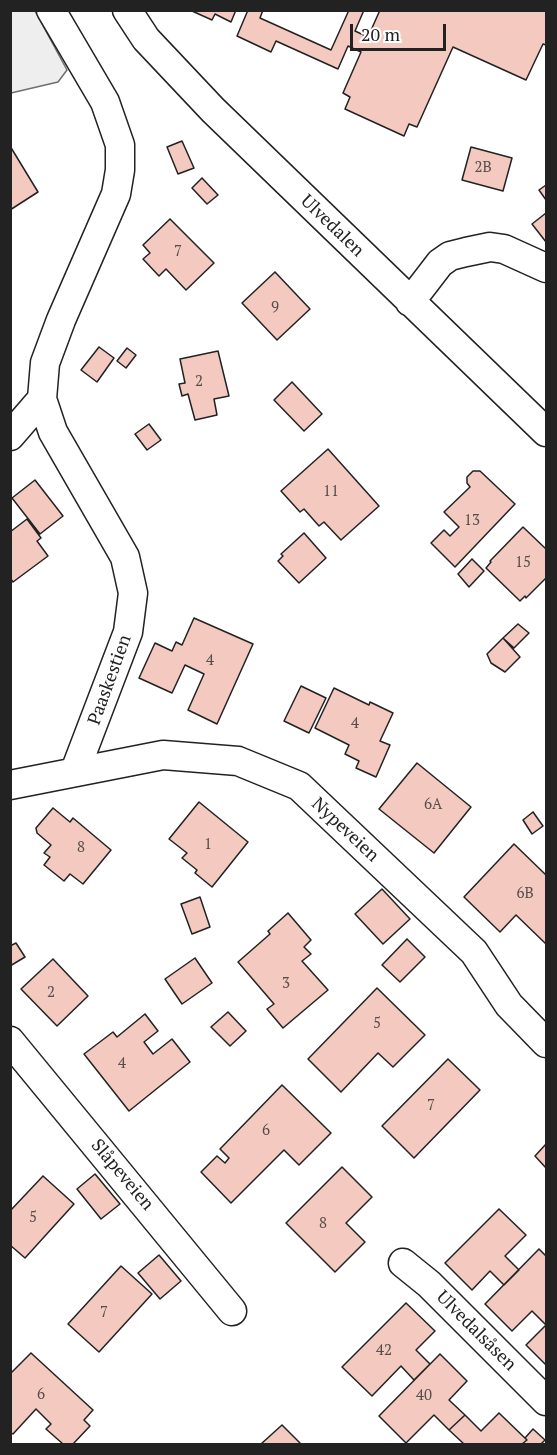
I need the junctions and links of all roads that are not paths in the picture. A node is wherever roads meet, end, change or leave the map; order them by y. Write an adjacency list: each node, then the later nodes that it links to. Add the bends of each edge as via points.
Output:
1 (51, 10): 5 (street, Paaskestien, via 105,102 120,145 120,170 116,194 45,363)
2 (128, 10): 4 (street, Ulvedalen, via 146,39 213,110)
3 (546, 268): 4 (street, via 504,249 490,247 450,256)
4 (410, 302): 6 (street, Ulvedalen)
5 (42, 399): 7 (street); 8 (street, Paaskestien, via 53,432 125,557 133,593 128,632)
6 (546, 432)
7 (10, 436)
8 (75, 771): 9 (street); 11 (street, Nypeveien, via 163,755 238,761 299,786 474,952 509,1005)
9 (10, 785)
10 (10, 1041): 13 (street, Slåpeveien)
11 (546, 1043)
12 (403, 1263): 14 (street, Ulvedalsåsen)
13 (232, 1311)
14 (546, 1401)

